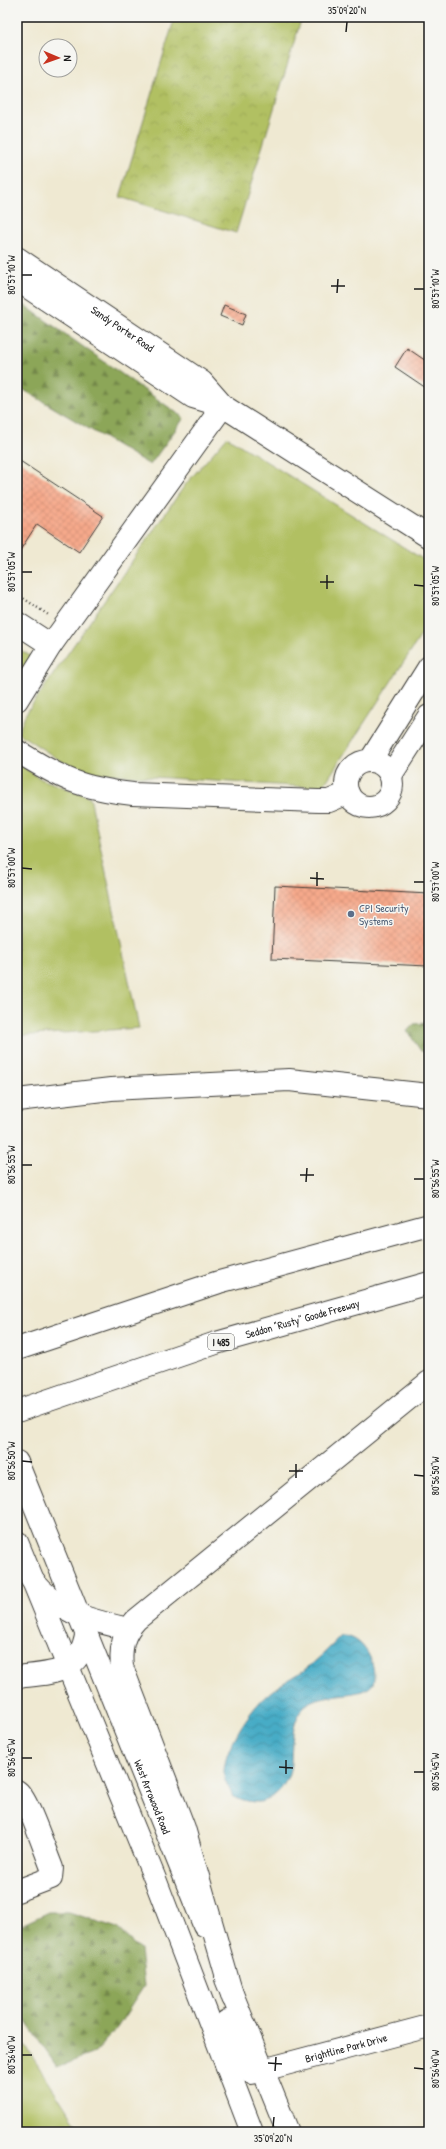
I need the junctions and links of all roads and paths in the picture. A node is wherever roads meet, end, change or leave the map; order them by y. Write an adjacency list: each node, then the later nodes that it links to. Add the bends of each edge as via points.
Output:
1 (17, 258): 3 (main road, Sandy Porter Road, via 202,382)
2 (17, 280): 3 (main road, Sandy Porter Road, via 193,397)
3 (223, 406): 4 (main road, Sandy Porter Road); 8 (main road)
4 (429, 537)
5 (17, 594): 6 (path)
6 (56, 620)
7 (17, 623): 8 (main road)
8 (51, 645): 10 (main road)
9 (429, 667): 13 (main road)
10 (17, 700)
11 (429, 716): 14 (main road)
12 (17, 751): 15 (main road, via 60,777 76,783 134,794 329,801)
13 (370, 761): 14 (main road, via 381,764); 15 (main road, via 359,763 348,774)
14 (391, 775): 15 (main road, via 392,790 383,803 376,806 361,806 354,802)
15 (348, 793)
16 (429, 1095): 17 (main road, via 289,1080 120,1088)
17 (17, 1100)
18 (429, 1225): 20 (main road, via 219,1282)
19 (429, 1283): 22 (main road, Seddon "Rusty" Goode Freeway / I 485, via 216,1343)
20 (17, 1350)
21 (429, 1382): 27 (main road, via 208,1560 136,1620)
22 (17, 1411)
23 (20, 1469): 26 (main road, West Arrowood Road)
24 (17, 1542): 25 (main road)
25 (32, 1580): 26 (main road, via 51,1600); 29 (main road)
26 (78, 1616): 27 (main road); 28 (main road, West Arrowood Road)
27 (128, 1630): 34 (main road, via 121,1652 122,1667 184,1828)
28 (86, 1636): 29 (main road, via 82,1653); 34 (main road, West Arrowood Road)
29 (68, 1668): 30 (main road, via 52,1673); 32 (main road)
30 (17, 1677)
31 (17, 1791): 33 (main road, via 28,1806 52,1868 51,1878)
32 (155, 1879): 36 (main road, via 171,1891 202,1959 245,2066 252,2072); 37 (main road)
33 (17, 1891)
34 (233, 1998): 36 (main road, West Arrowood Road)
35 (429, 2026): 36 (main road, Brightline Park Drive)
36 (263, 2070): 38 (main road, West Arrowood Road)
37 (252, 2132)
38 (288, 2132)

